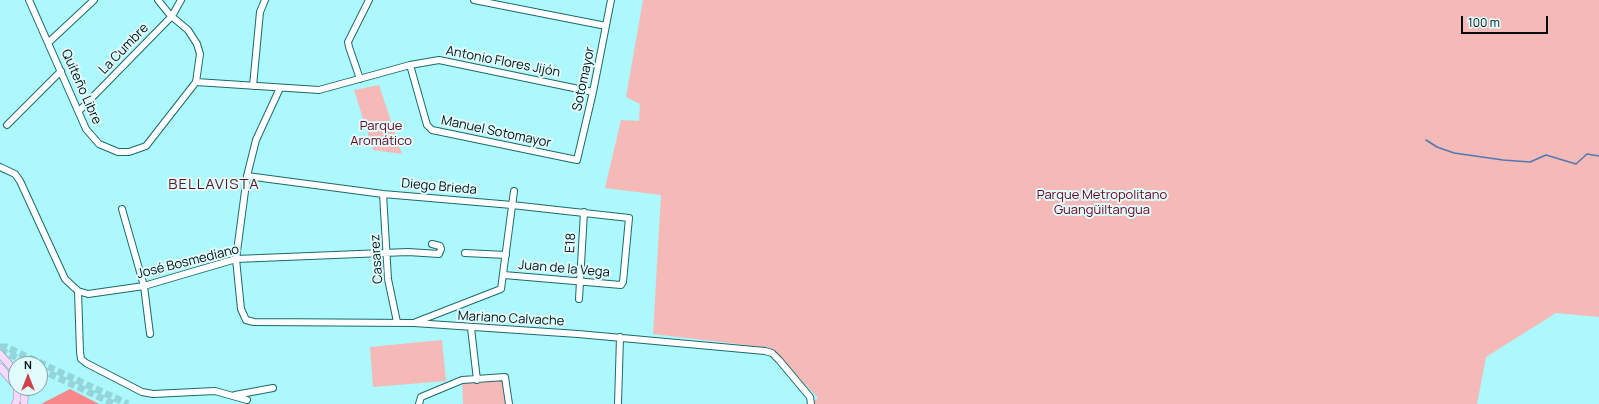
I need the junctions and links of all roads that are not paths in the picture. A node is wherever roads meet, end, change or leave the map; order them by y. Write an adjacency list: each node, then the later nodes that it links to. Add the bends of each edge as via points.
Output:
1 (30, 0): 11 (street, Quiteño Libre)
2 (94, 0): 11 (street)
3 (158, 0): 9 (street, Quiteño Libre)
4 (181, 0): 9 (street, La Cumbre)
5 (265, 0): 16 (street, via 260,12)
6 (369, 0): 14 (street, via 348,43)
7 (474, 0): 10 (street)
8 (611, 0): 10 (street, Sotomayor)
9 (172, 16): 15 (street, Quiteño Libre, via 188,30 198,49 200,65); 19 (street, La Cumbre)
10 (606, 26): 18 (street, Sotomayor)
11 (49, 42): 13 (street, Quiteño Libre)
12 (410, 65): 14 (street, Antonio Flores Jijón); 18 (street, Antonio Flores Jijón, via 444,61); 21 (street, Manuel Sotomayor, via 427,124 432,130)
13 (61, 71): 19 (street, Quiteño Libre); 20 (street)
14 (360, 79): 17 (street, Antonio Flores Jijón, via 320,90)
15 (196, 82): 16 (street, Antonio Flores Jijón); 19 (street, Quiteño Libre, via 146,146 129,152 118,152 99,144 86,129)
16 (253, 86): 17 (street, Antonio Flores Jijón)
17 (280, 88): 23 (street, via 256,140)
18 (593, 92): 21 (street, Sotomayor, via 579,158)
19 (78, 110)
20 (7, 125)
21 (576, 160)
22 (0, 167): 38 (street, via 15,174 20,181 59,268 68,283)
23 (247, 176): 25 (street, Diego Brieda); 33 (street)
24 (514, 191): 26 (street)
25 (383, 194): 26 (street, Diego Brieda); 30 (street, Casarez)
26 (512, 205): 28 (street, Diego Brieda); 32 (street)
27 (122, 209): 37 (street)
28 (584, 212): 35 (street, E18); 36 (street, Diego Brieda, via 628,218)
29 (432, 244): 30 (street, José Bosmediano, via 441,249 439,254)
30 (387, 253): 33 (street, José Bosmediano); 40 (street, Casarez, via 390,292)
31 (465, 253): 32 (street)
32 (506, 255): 34 (street)
33 (236, 259): 37 (street, José Bosmediano); 40 (street, Mariano Calvache, via 242,313 248,321)
34 (504, 275): 35 (street, Juan de la Vega); 41 (street, via 500,290)
35 (580, 282): 36 (street, Juan de la Vega); 39 (street, E18)
36 (622, 284)
37 (144, 286): 38 (street, José Bosmediano, via 92,294); 43 (street)
38 (78, 291): 51 (street, via 80,352 81,359 86,363 148,394 215,391)
39 (579, 299)
40 (397, 322): 41 (street, Mariano Calvache)
41 (414, 323): 42 (street, Mariano Calvache)
42 (471, 328): 44 (street, Mariano Calvache); 49 (street)
43 (150, 334)
44 (620, 337): 55 (street); 56 (street, Mariano Calvache, via 772,353 810,397)
45 (0, 354): 46 (main road)
46 (8, 363)
47 (0, 367): 48 (main road)
48 (8, 377)
49 (477, 380): 53 (street, via 462,380 421,397); 54 (street, via 506,377)
50 (272, 388): 51 (street)
51 (233, 395): 52 (street)
52 (247, 400)
53 (419, 404)
54 (509, 404)
55 (618, 404)
56 (811, 404)

